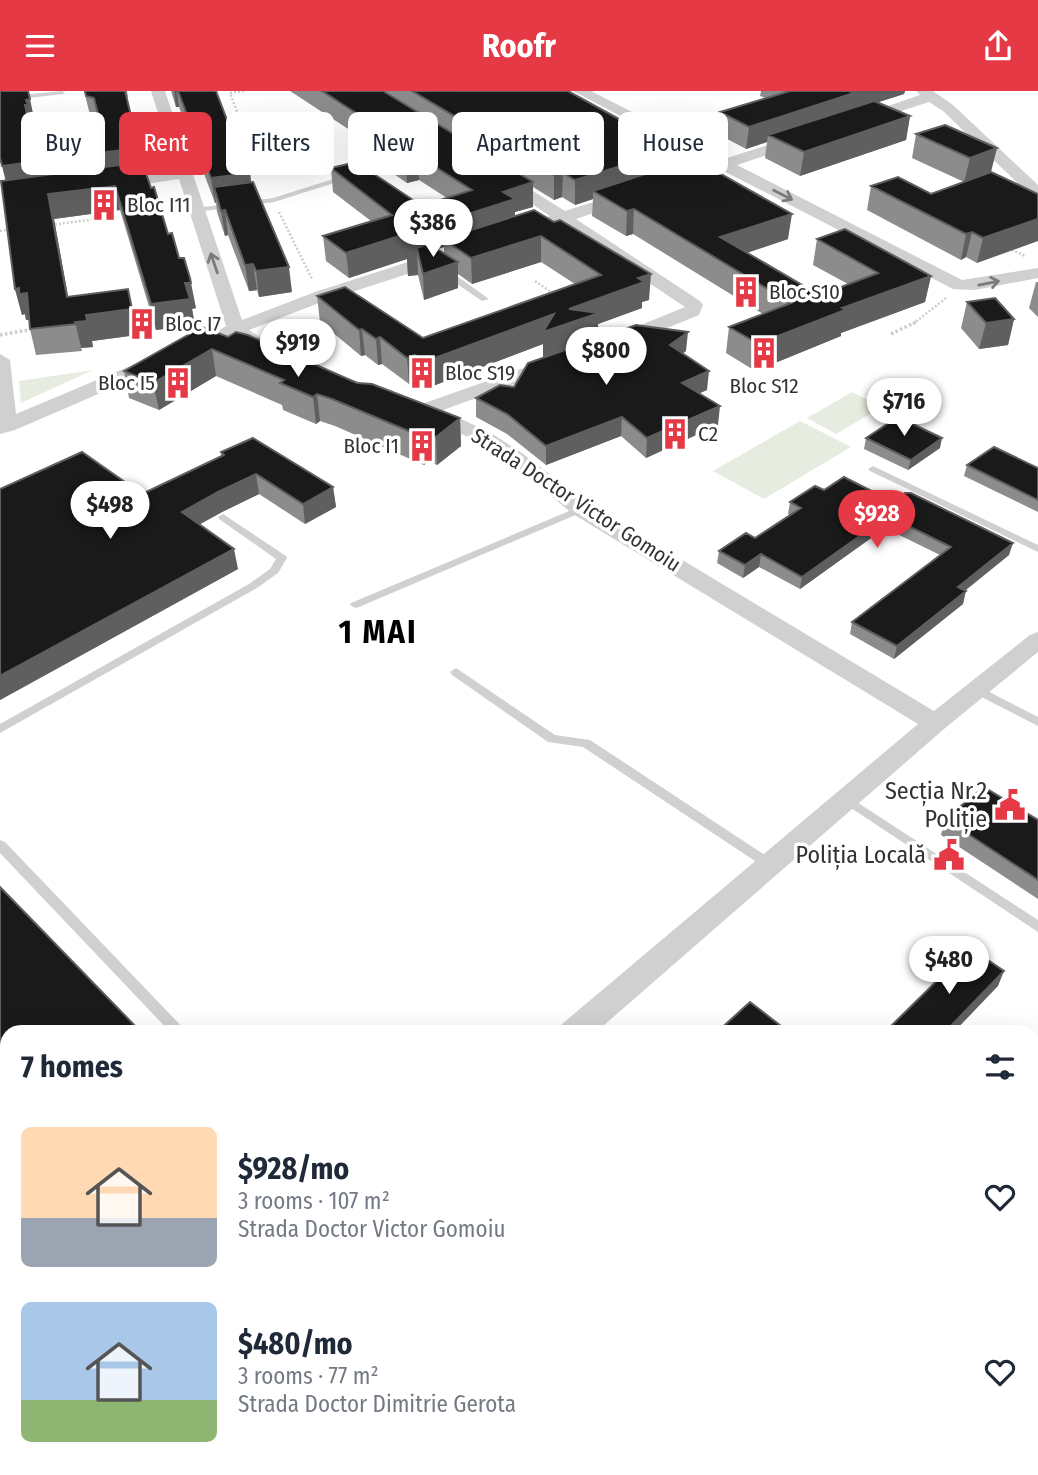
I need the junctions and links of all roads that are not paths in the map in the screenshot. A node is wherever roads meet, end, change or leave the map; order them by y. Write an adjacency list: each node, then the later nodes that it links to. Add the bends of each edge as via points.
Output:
1 (158, 91): 6 (street)
2 (580, 91): 7 (street)
3 (62, 93): 5 (lane)
4 (927, 94): 8 (street); 18 (street, via 948,108)
5 (0, 99)
6 (165, 112)
7 (621, 112)
8 (849, 124)
9 (811, 136): 10 (street)
10 (728, 162)
11 (728, 167): 24 (street, one-way to 24, via 959,285)
12 (177, 175): 17 (street)
13 (184, 175): 19 (street)
14 (356, 175): 19 (lane, via 274,200)
15 (499, 175): 20 (street)
16 (689, 175): 20 (street)
17 (92, 187)
18 (1038, 194)
19 (196, 210): 26 (street, one-way to 19)
20 (565, 217): 21 (street); 28 (street, via 694,305 693,311 681,317)
21 (502, 237)
22 (453, 253): 23 (street)
23 (429, 261): 25 (lane); 26 (street)
24 (1038, 274)
25 (485, 299)
26 (236, 328): 27 (street); 32 (street, via 257,345)
27 (211, 338)
28 (610, 344)
29 (173, 355): 35 (street)
30 (571, 358): 34 (street)
31 (0, 360): 35 (street)
32 (296, 360)
33 (400, 399): 34 (street, Strada Doctor Victor Gomoiu)
34 (426, 409): 37 (street, Strada Doctor Victor Gomoiu, via 515,457)
35 (4, 427)
36 (873, 469): 39 (lane)
37 (581, 509): 40 (lane); 45 (street, Strada Doctor Victor Gomoiu)
38 (223, 517): 46 (lane, via 282,558 274,571)
39 (1038, 549)
40 (355, 605)
41 (1038, 640): 43 (street)
42 (456, 672): 49 (lane, via 552,739 586,743)
43 (976, 689): 44 (lane); 45 (street)
44 (1038, 722)
45 (935, 723): 47 (street)
46 (0, 729)
47 (846, 799): 49 (street); 50 (lane)
48 (0, 845): 51 (lane)
49 (769, 864): 52 (street)
50 (1038, 927)
51 (173, 1025)
52 (590, 1025)

